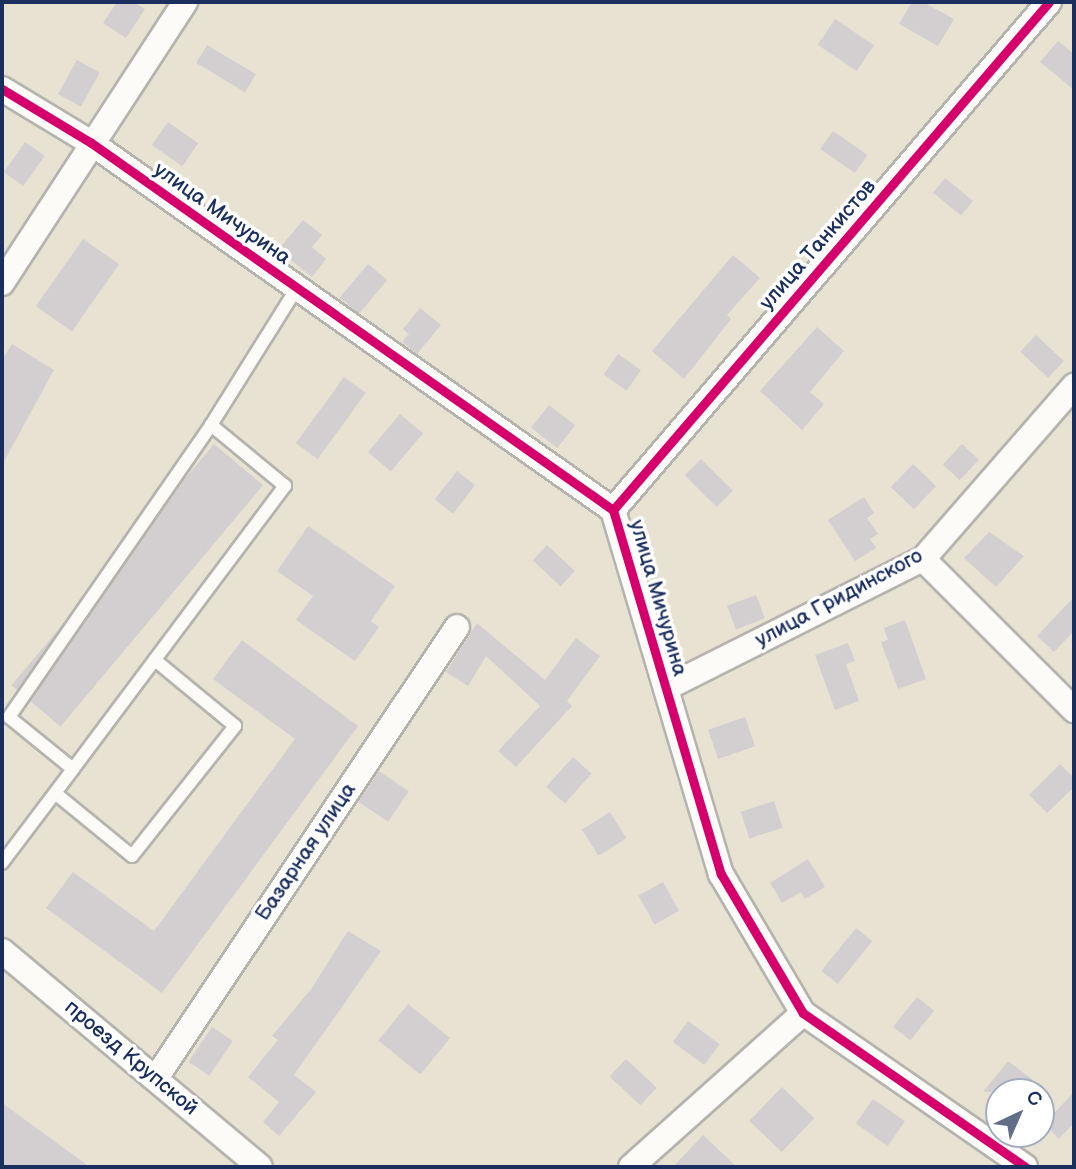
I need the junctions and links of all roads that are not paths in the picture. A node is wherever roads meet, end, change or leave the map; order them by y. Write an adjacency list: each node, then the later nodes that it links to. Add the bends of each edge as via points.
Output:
1 (185, 2): 4 (street)
2 (1049, 2): 9 (street, улица Танкистов)
3 (2, 89): 4 (street, улица Мичурина)
4 (90, 142): 5 (street); 6 (street, улица Мичурина)
5 (2, 283)
6 (297, 288): 8 (lane); 9 (street, улица Мичурина)
7 (1074, 386): 10 (street, улица Гридинского)
8 (211, 425): 12 (lane, via 285,486); 15 (lane, via 9,717)
9 (613, 510): 13 (street, улица Мичурина)
10 (923, 559): 13 (street, улица Гридинского); 14 (street)
11 (457, 627): 20 (street, Базарная улица)
12 (155, 660): 15 (lane); 16 (lane, via 235,726 132,856)
13 (666, 688): 19 (street, улица Мичурина, via 721,874)
14 (1074, 710)
15 (73, 769): 16 (lane)
16 (55, 793): 17 (lane)
17 (2, 863)
18 (2, 950): 20 (street, проезд Крупской)
19 (803, 1013): 22 (street); 23 (street, улица Мичурина)
20 (156, 1077): 21 (street, проезд Крупской)
21 (260, 1167)
22 (631, 1167)
23 (1025, 1167)

